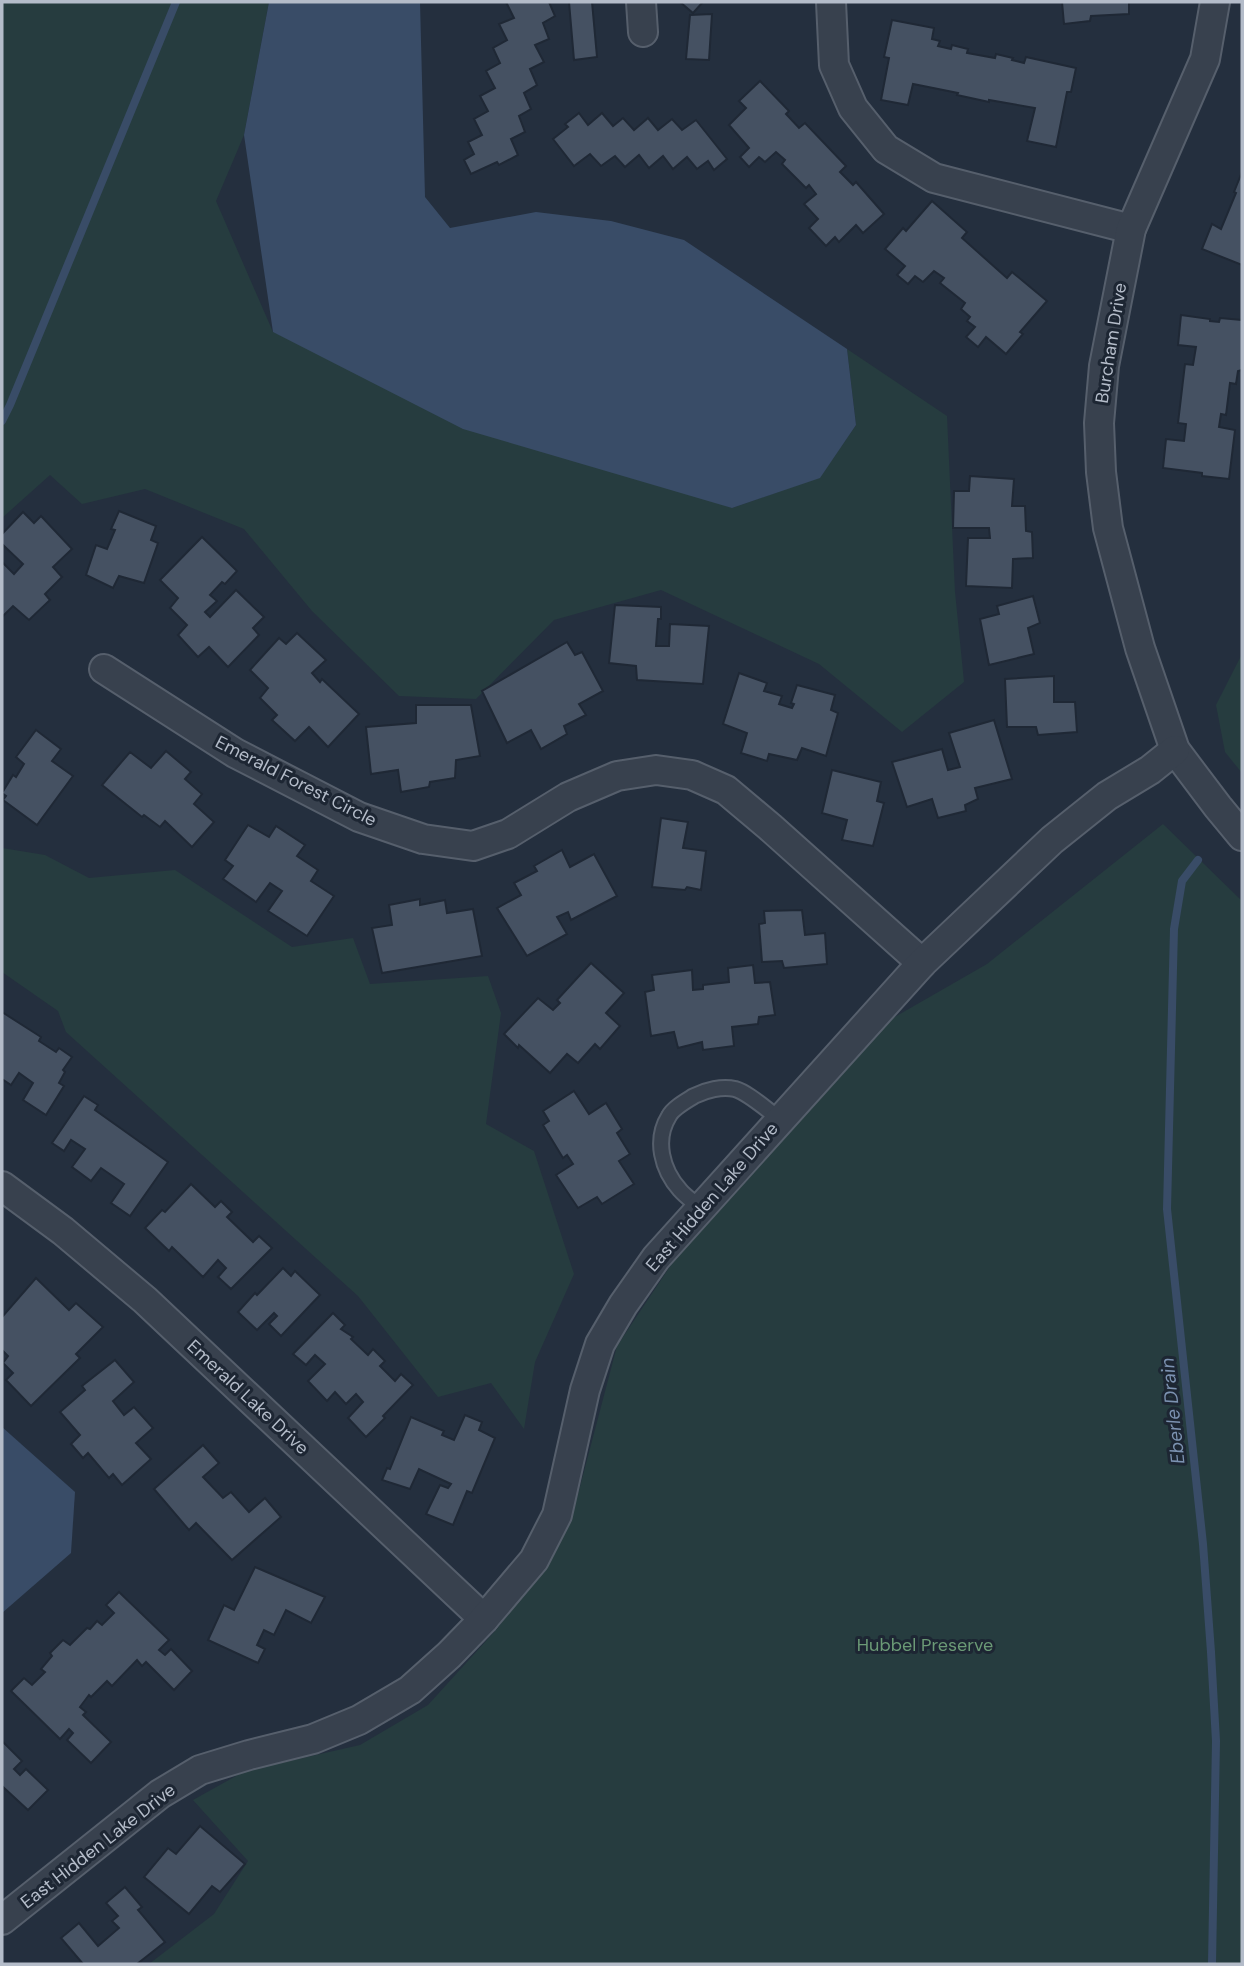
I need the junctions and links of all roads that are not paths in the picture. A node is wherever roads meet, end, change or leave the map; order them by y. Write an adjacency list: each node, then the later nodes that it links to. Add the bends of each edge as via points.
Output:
1 (641, 2): 4 (street)
2 (831, 2): 5 (street, via 834,65 853,108 886,149 934,178)
3 (1215, 2): 5 (street, Burcham Drive, via 1205,59)
4 (643, 32)
5 (1131, 229): 7 (street, Burcham Drive, via 1104,366 1101,472 1108,528 1132,621)
6 (104, 669): 9 (street, Emerald Forest Circle, via 234,753 359,817 423,839 472,846 508,834 568,797 617,776 656,770 692,775 726,790)
7 (1175, 750): 8 (street, Burcham Drive); 9 (street, East Hidden Lake Drive, via 1052,840)
8 (1242, 836)
9 (922, 963): 10 (street, East Hidden Lake Drive)
10 (780, 1119): 12 (street, East Hidden Lake Drive); 12 (lane, via 738,1090 724,1087 702,1092 669,1114 661,1135 662,1156 679,1189)
11 (2, 1186): 13 (street, Emerald Lake Drive, via 145,1300)
12 (701, 1208): 13 (street, East Hidden Lake Drive, via 656,1258 600,1344 557,1515 534,1560)
13 (484, 1619): 14 (street, East Hidden Lake Drive, via 410,1690 359,1720 200,1770 160,1794)
14 (2, 1920)

